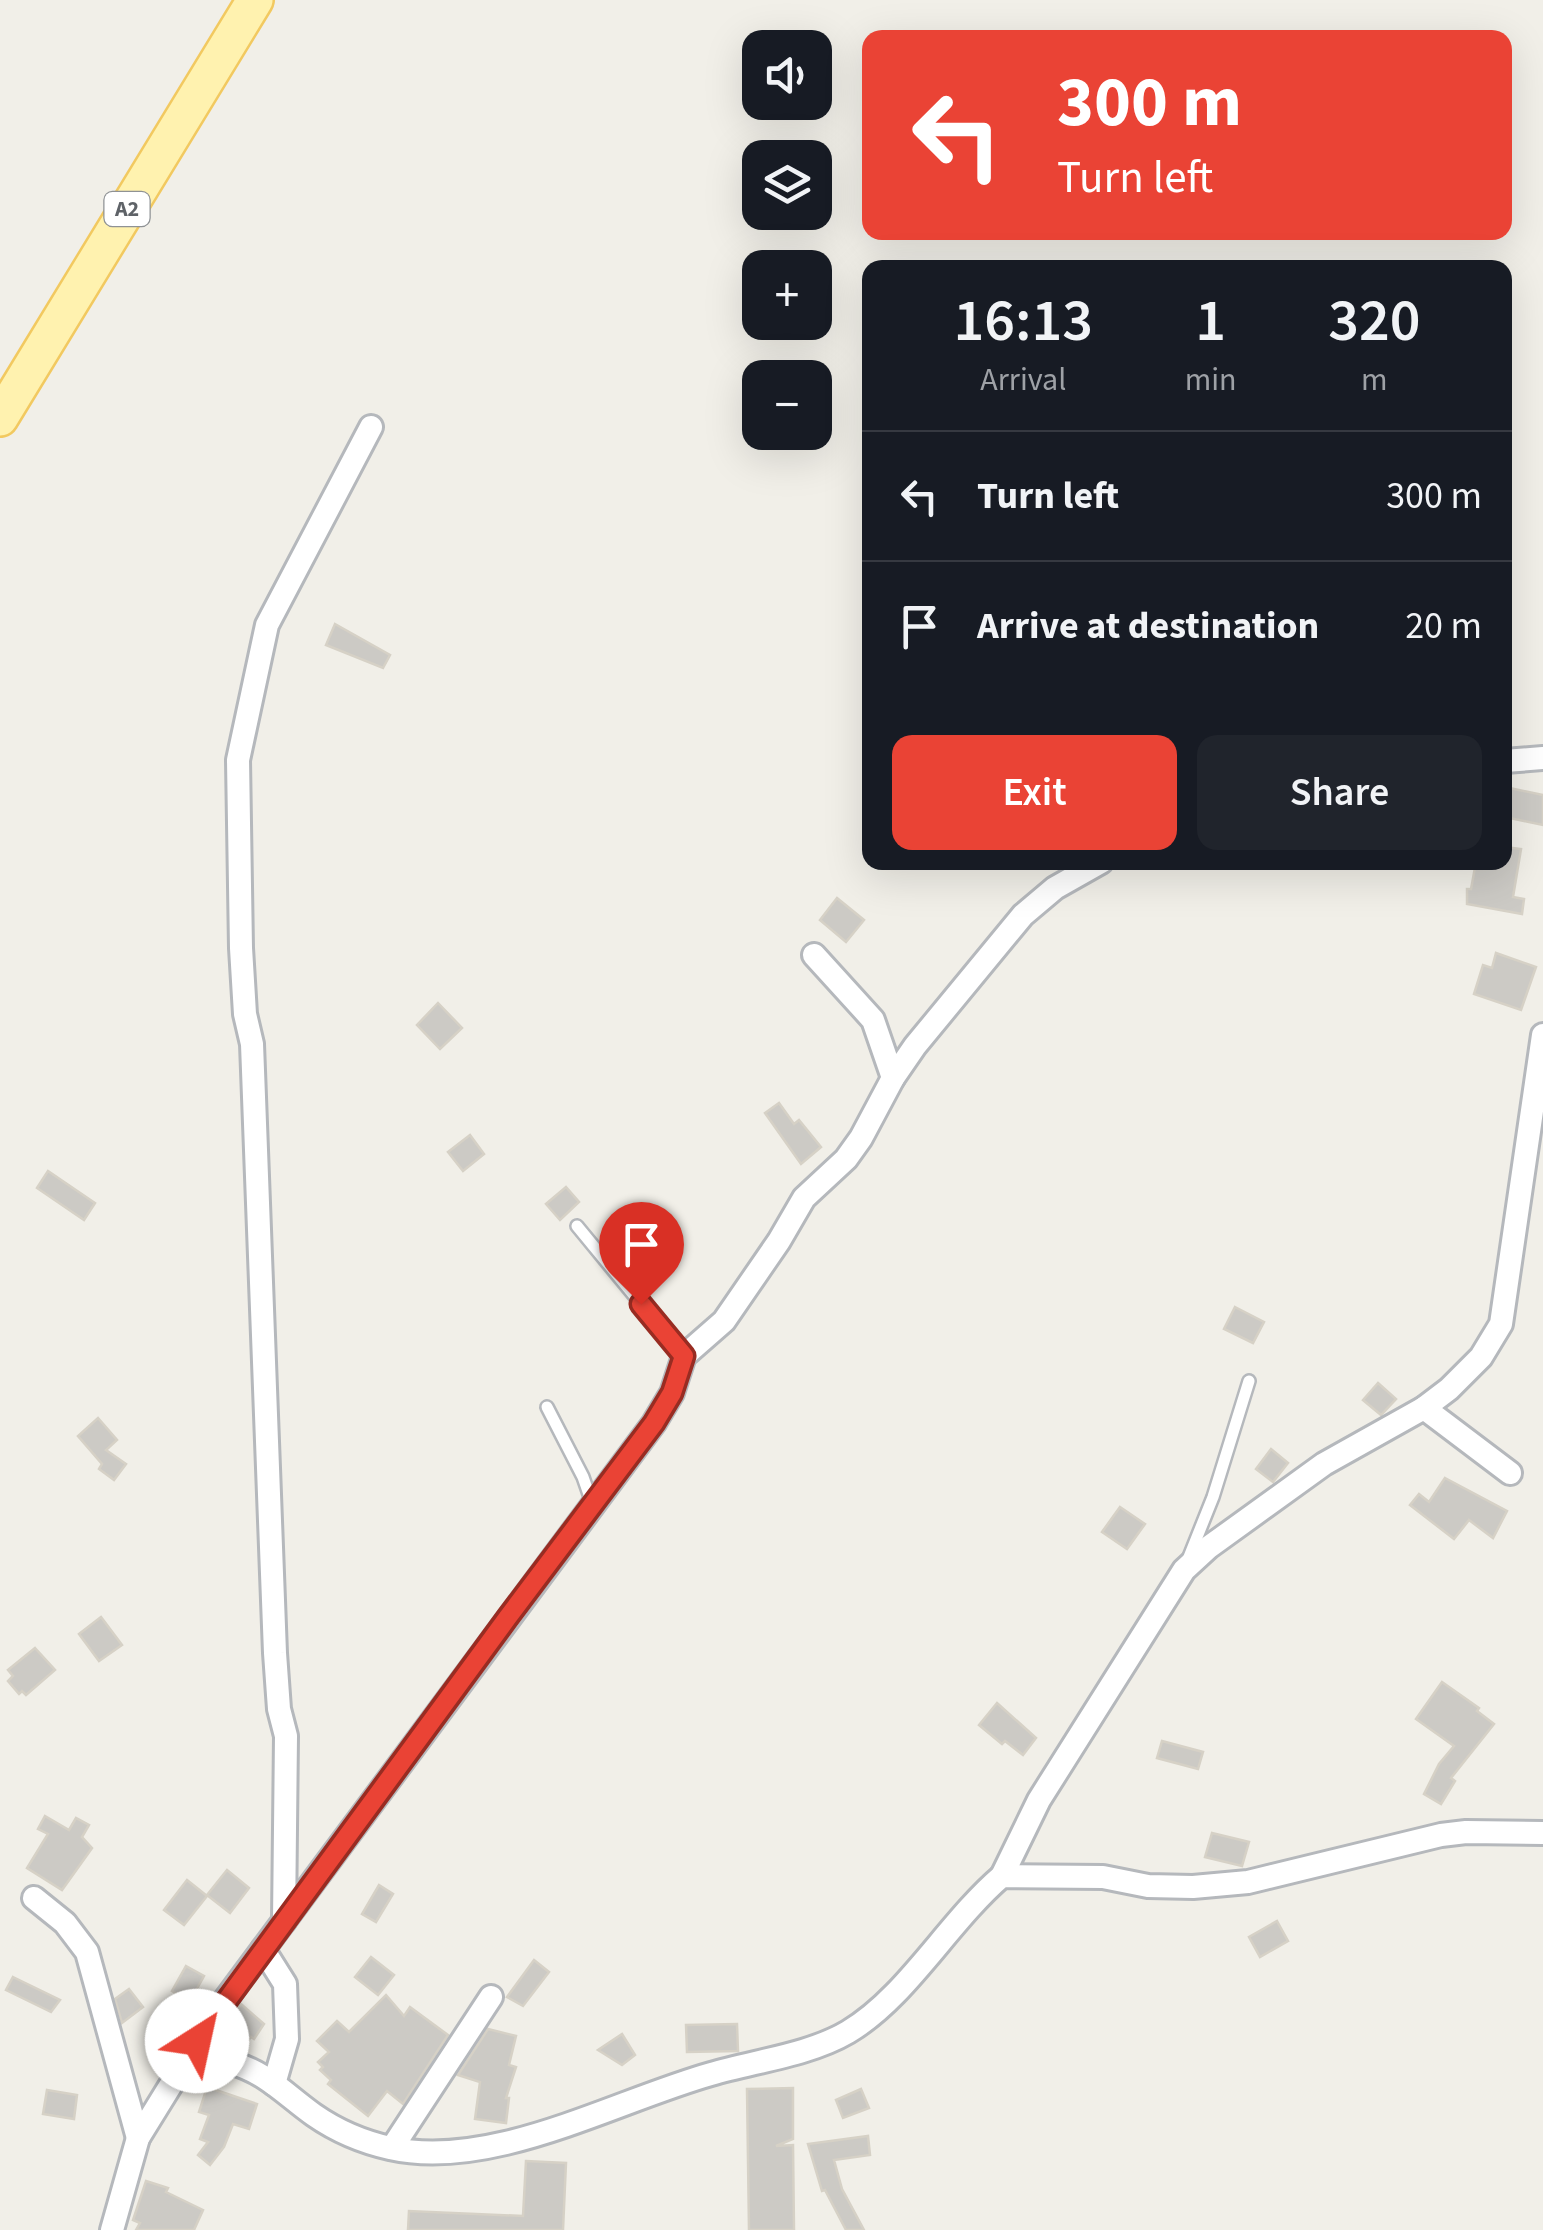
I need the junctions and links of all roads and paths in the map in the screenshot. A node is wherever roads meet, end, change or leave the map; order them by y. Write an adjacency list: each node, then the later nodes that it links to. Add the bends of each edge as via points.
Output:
1 (254, 0): 2 (main road, A2)
2 (0, 418)
3 (371, 426): 21 (street, via 267,625 238,760 275,1653 286,1736)
4 (1543, 758): 5 (street)
5 (1512, 760)
6 (1087, 870): 9 (street, via 1023,915)
7 (814, 954): 9 (street, via 873,1020)
8 (1543, 1034): 14 (street, via 1502,1324 1482,1357)
9 (892, 1078): 11 (street, via 846,1159 804,1198 724,1321)
10 (577, 1226): 11 (lane)
11 (684, 1356): 16 (street, via 654,1423)
12 (1249, 1381): 17 (lane)
13 (547, 1407): 16 (lane)
14 (1424, 1408): 15 (street); 17 (street, via 1324,1464)
15 (1510, 1472)
16 (592, 1503): 21 (street)
17 (1184, 1570): 19 (street, via 1039,1800)
18 (1543, 1833): 19 (street, via 1441,1835 1248,1882 1193,1887)
19 (1002, 1876): 27 (street, via 890,1999 846,2033 523,2138 446,2153)
20 (34, 1898): 26 (street, via 87,1952)
21 (284, 1921): 22 (street)
22 (263, 1949): 24 (street); 25 (street, via 285,1984 287,2039)
23 (492, 1997): 27 (street)
24 (187, 2061): 25 (street, via 227,2061); 26 (street)
25 (274, 2084): 27 (street, via 332,2127)
26 (138, 2138): 28 (street)
27 (392, 2148)
28 (112, 2230)

